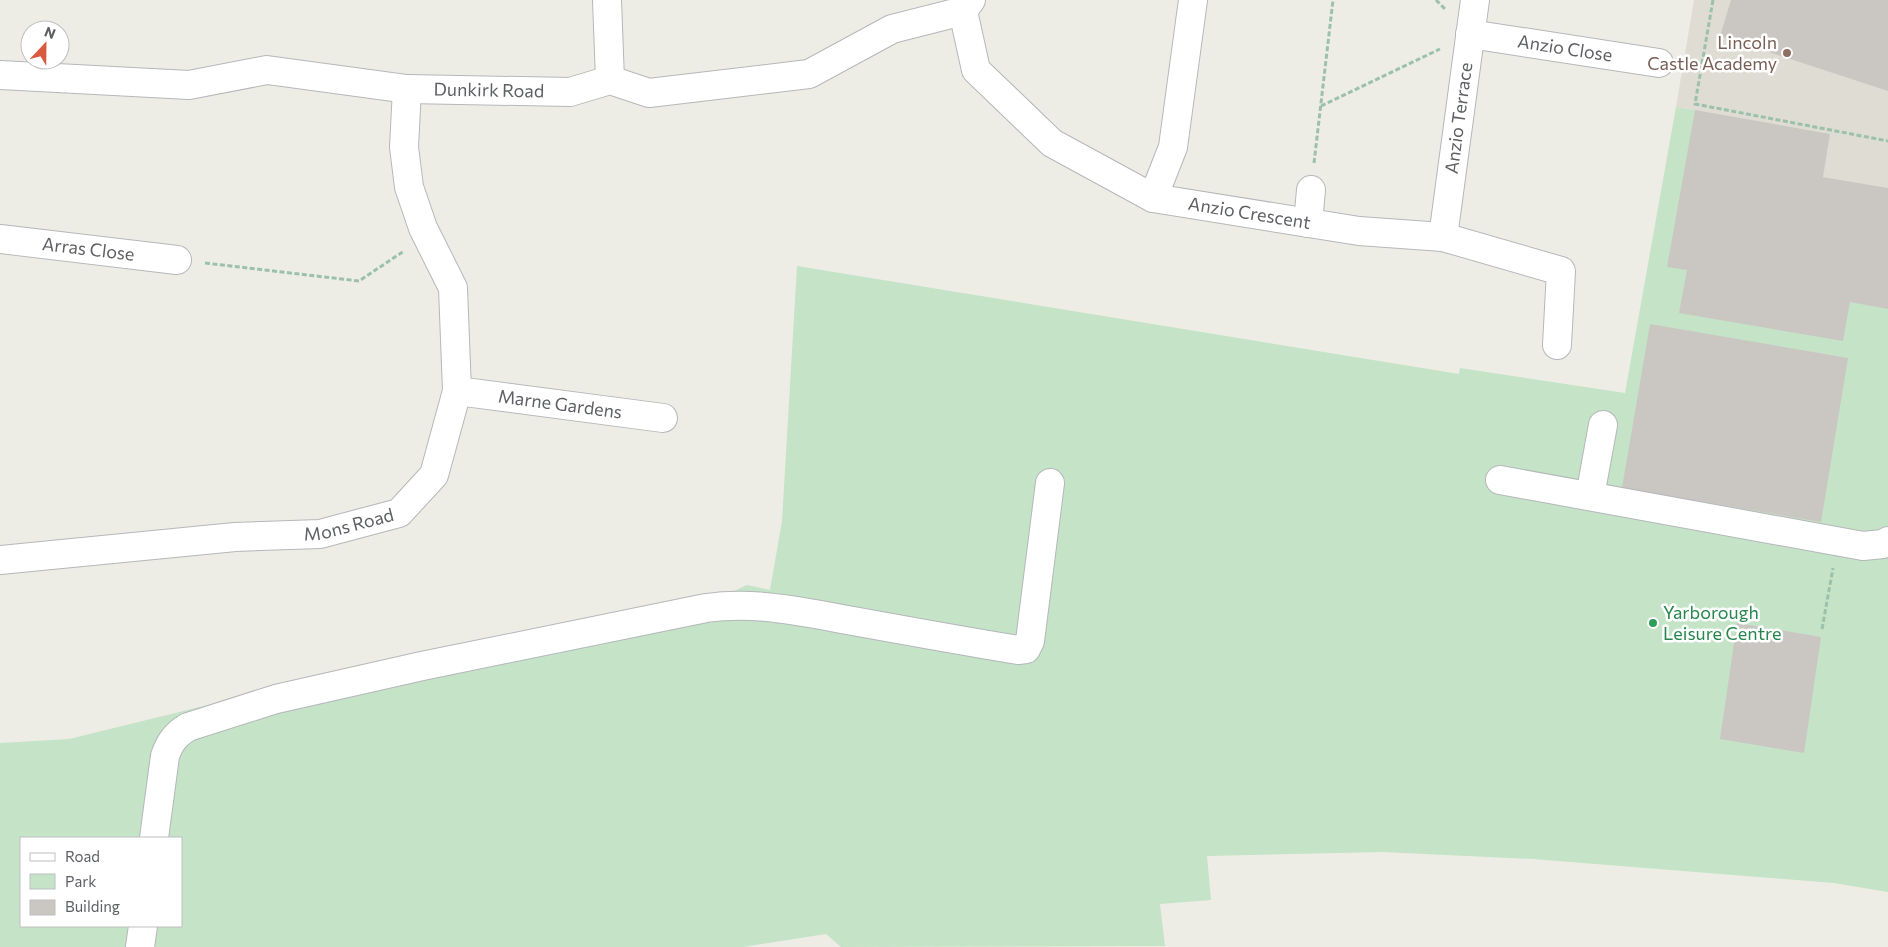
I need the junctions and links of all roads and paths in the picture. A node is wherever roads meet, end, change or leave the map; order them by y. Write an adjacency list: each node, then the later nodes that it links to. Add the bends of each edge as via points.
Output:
1 (607, 0): 10 (street)
2 (1193, 0): 15 (street, via 1173,147)
3 (1333, 0): 12 (path)
4 (1475, 0): 7 (street, Anzio Terrace)
5 (1712, 0): 13 (path, via 1695,104)
6 (967, 5): 10 (street, via 892,29 809,74 649,93); 15 (street, Anzio Crescent, via 976,70 1052,143)
7 (1470, 34): 8 (street, Anzio Close); 12 (path); 18 (street, Anzio Terrace)
8 (1659, 63)
9 (0, 75): 11 (street, Dunkirk Road, via 189,85 268,70)
10 (610, 80): 11 (street, Dunkirk Road, via 570,92)
11 (407, 89): 17 (street, Mons Road, via 404,147 409,187)
12 (1321, 106): 14 (path)
13 (1888, 140)
14 (1311, 190): 16 (street)
15 (1153, 198): 16 (street, Anzio Crescent)
16 (1308, 223): 18 (street, Anzio Crescent, via 1359,231)
17 (427, 236): 20 (path, via 359,280); 22 (street, Mons Road, via 453,288)
18 (1443, 237): 21 (street, Anzio Crescent, via 1561,271)
19 (0, 239): 20 (street, Arras Close)
20 (177, 260)
21 (1557, 345)
22 (458, 391): 23 (street, Marne Gardens); 30 (street, Mons Road, via 434,475 399,513 320,534 235,537)
23 (663, 418)
24 (1603, 425): 27 (street)
25 (1500, 480): 27 (street)
26 (1050, 483): 32 (street, via 1030,641 1026,649 750,604 678,614 422,666 276,699 188,727 176,734 165,756)
27 (1590, 496): 28 (street)
28 (1838, 541): 29 (street, via 1863,546); 31 (path)
29 (1888, 541)
30 (0, 560)
31 (1822, 629)
32 (154, 837)
33 (143, 927): 34 (street)
34 (140, 947)

